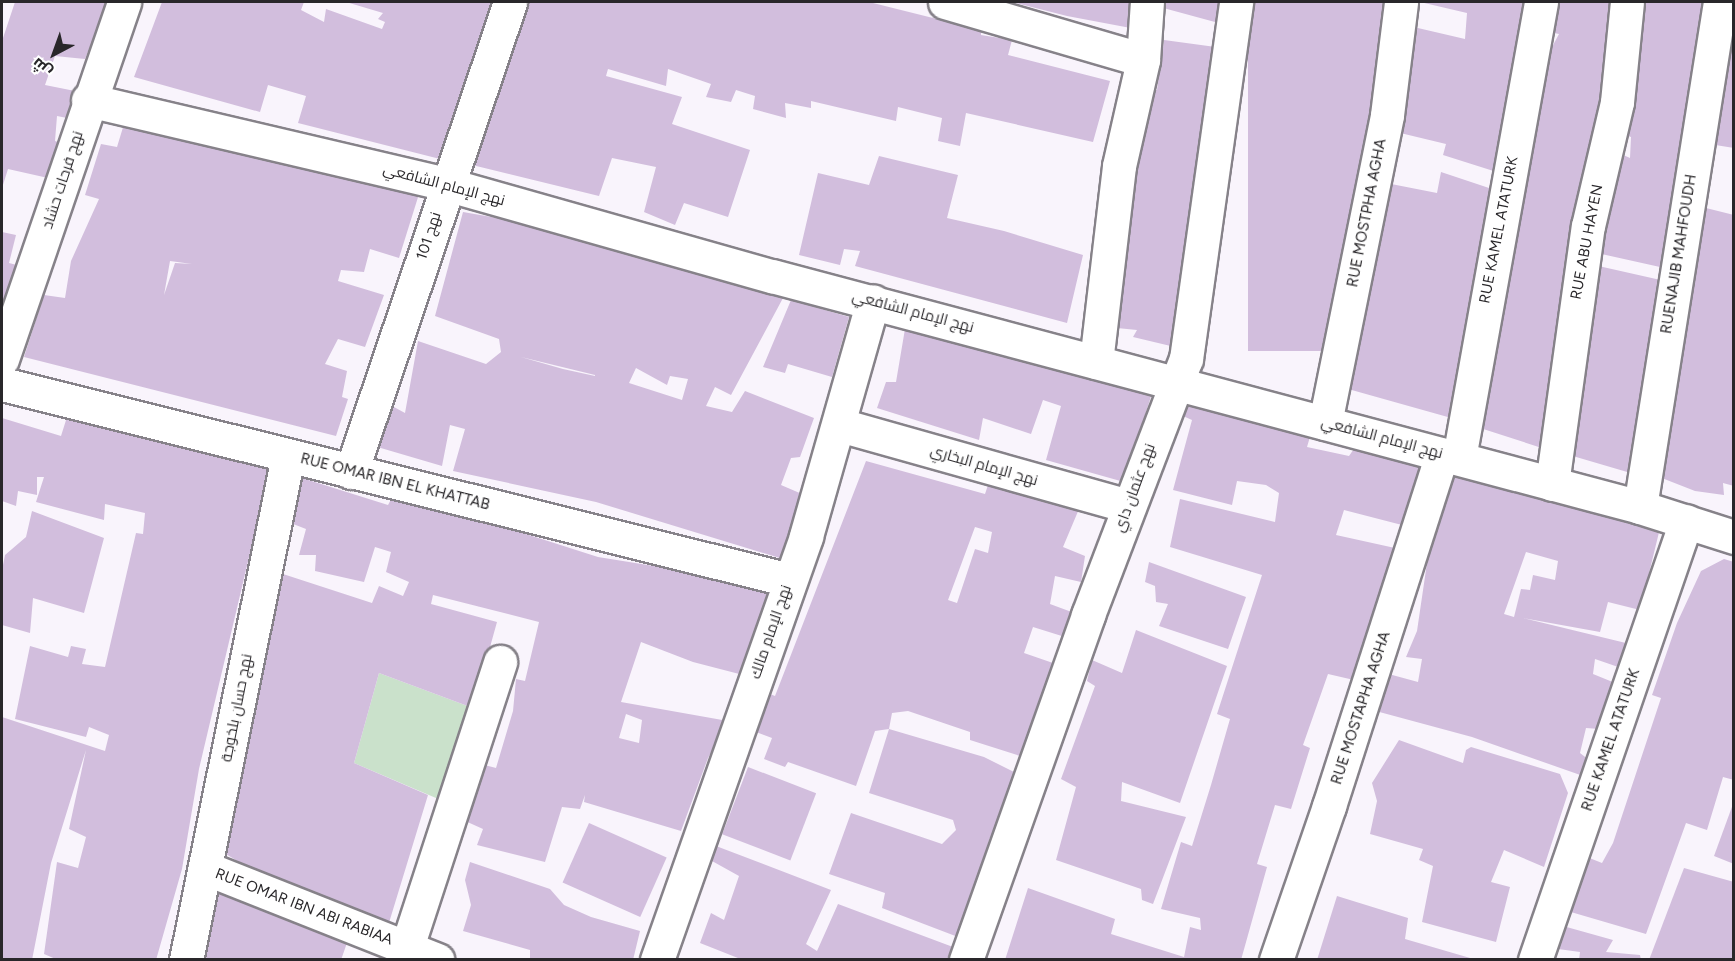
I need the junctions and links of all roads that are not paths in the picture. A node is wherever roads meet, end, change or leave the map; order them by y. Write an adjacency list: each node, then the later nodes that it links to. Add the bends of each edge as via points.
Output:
1 (124, 2): 11 (street, نهج فرحات حشاد)
2 (510, 2): 12 (street, نهج 101)
3 (945, 2): 10 (street)
4 (1147, 2): 10 (street)
5 (1236, 2): 17 (street, نهج عثمان داي, via 1186,359)
6 (1401, 2): 18 (street, RUE MOSTPHA AGHA, via 1387,115)
7 (1541, 2): 21 (street, RUE KAMEL ATATURK)
8 (1627, 2): 23 (street, RUE ABU HAYEN, via 1617,102 1588,226)
9 (1720, 2): 25 (street, RUENAJIB MAHFOUDH)
10 (1143, 60): 15 (street, via 1119,166)
11 (88, 100): 12 (street, نهج الإمام الشافعي); 14 (street, نهج فرحات حشاد, via 58,200)
12 (446, 184): 13 (street, نهج الإمام الشافعي); 22 (street, نهج 101)
13 (873, 301): 15 (street, نهج الإمام الشافعي); 19 (street, نهج الإمام مالك)
14 (5, 339)
15 (1096, 362): 17 (street, نهج الإمام الشافعي)
16 (2, 384): 20 (street, RUE OMAR IBN EL KHATTAB)
17 (1174, 384): 18 (street, نهج الإمام الشافعي); 24 (street, نهج عثمان داي)
18 (1325, 423): 21 (street, نهج الإمام الشافعي)
19 (840, 425): 24 (street, نهج الإمام البخاري); 28 (street, نهج الإمام مالك)
20 (288, 456): 22 (street, RUE OMAR IBN EL KHATTAB); 30 (street, نهج حسان بلخوجة)
21 (1450, 456): 23 (street, نهج الإمام الشافعي); 36 (street, RUE MOSTAPHA AGHA)
22 (351, 472): 28 (street, RUE OMAR IBN EL KHATTAB)
23 (1552, 484): 25 (street, نهج الإمام الشافعي)
24 (1128, 506): 35 (street, نهج عثمان داي)
25 (1640, 507): 26 (street, نهج الإمام الشافعي)
26 (1686, 520): 27 (street, نهج الإمام الشافعي); 37 (street, RUE KAMEL ATATURK)
27 (1734, 537)
28 (789, 580): 34 (street, نهج الإمام مالك)
29 (500, 662): 31 (street)
30 (205, 868): 31 (street, RUE OMAR IBN ABI RABIAA); 32 (street, نهج حسان بلخوجة)
31 (407, 947): 33 (street, RUE OMAR IBN ABI RABIAA)
32 (186, 960)
33 (437, 960)
34 (657, 960)
35 (966, 960)
36 (1276, 960)
37 (1535, 960)

